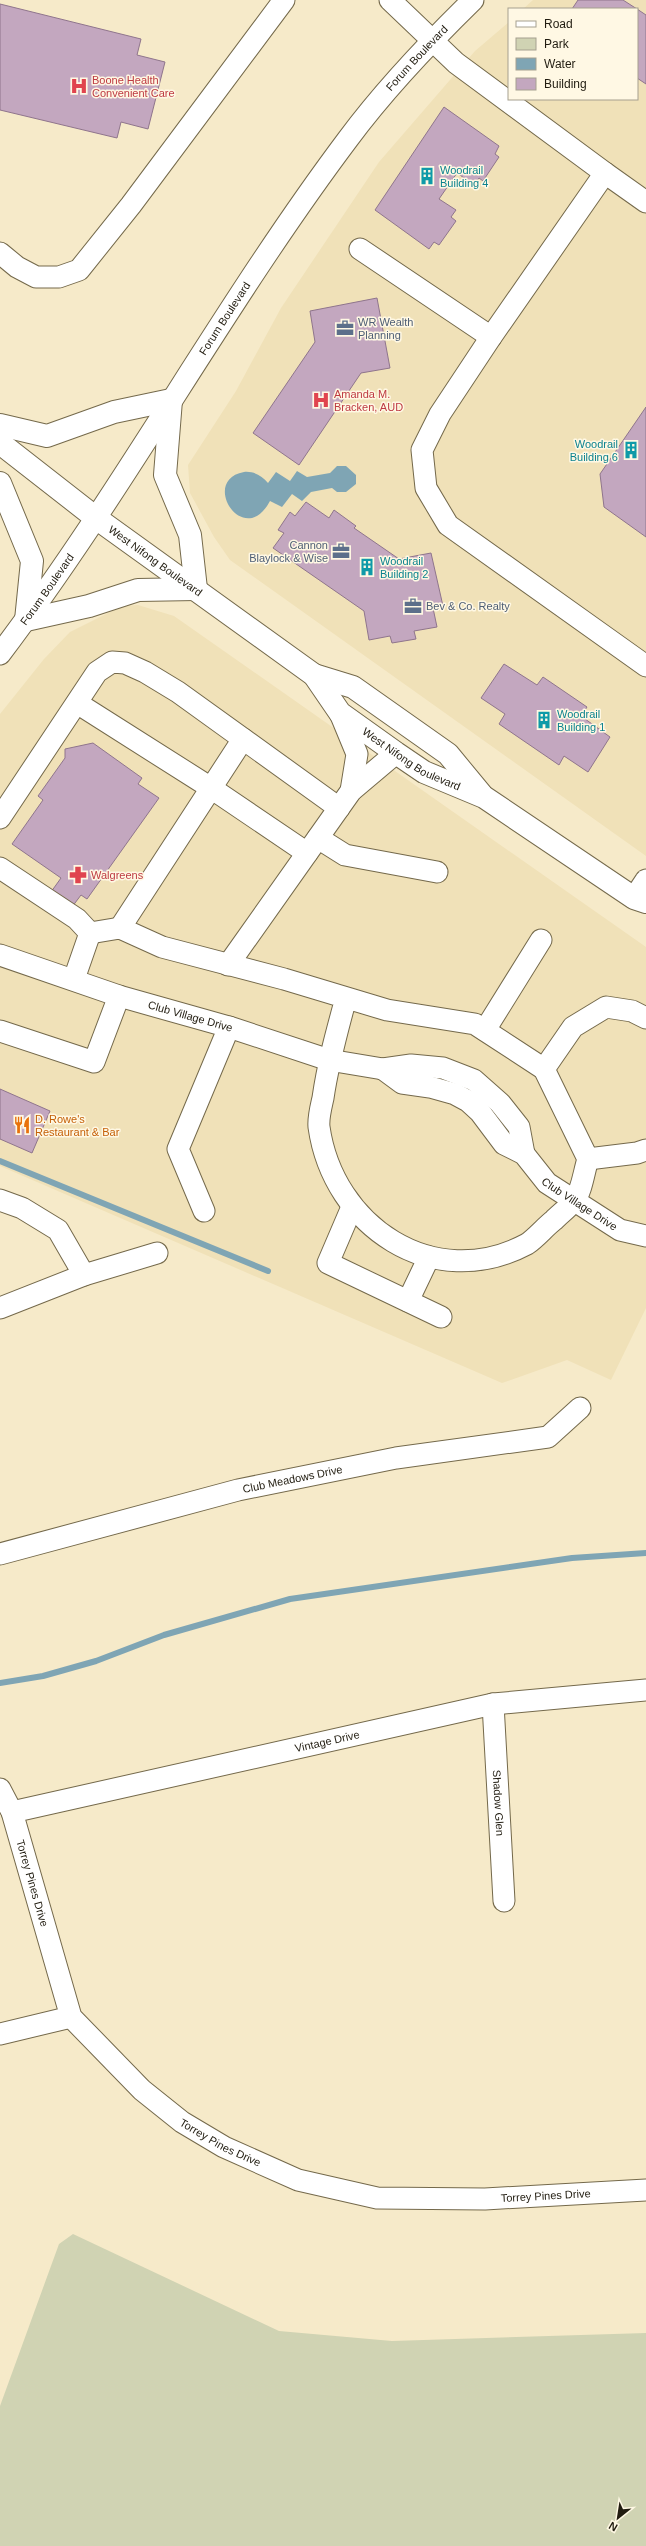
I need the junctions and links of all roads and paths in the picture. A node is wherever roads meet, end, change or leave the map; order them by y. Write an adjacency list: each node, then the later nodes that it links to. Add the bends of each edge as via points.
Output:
1 (284, 0): 8 (street, via 131,205 79,270 59,278 36,277)
2 (390, 0): 4 (street)
3 (473, 0): 4 (street, Forum Boulevard)
4 (432, 40): 5 (street, via 456,63); 10 (street, Forum Boulevard, via 349,137)
5 (605, 173): 6 (street); 9 (street)
6 (646, 202)
7 (360, 249): 9 (street)
8 (0, 254)
9 (491, 337): 18 (street, via 440,414 422,450 426,488 448,525)
10 (171, 400): 11 (main road, via 114,412 47,436); 14 (street, Forum Boulevard); 15 (main road, via 165,475 190,535)
11 (0, 425)
12 (0, 443): 14 (main road, West Nifong Boulevard)
13 (0, 483): 16 (main road, via 32,561)
14 (96, 518): 15 (main road, West Nifong Boulevard); 16 (street, Forum Boulevard)
15 (196, 589): 16 (main road, via 138,590 89,606); 19 (main road, West Nifong Boulevard)
16 (26, 620): 17 (street, Forum Boulevard)
17 (0, 654)
18 (646, 666)
19 (314, 675): 21 (main road, West Nifong Boulevard); 26 (main road, West Nifong Boulevard, via 353,687 448,754)
20 (77, 703): 22 (street, via 97,672 112,662 125,663 178,692); 24 (street); 28 (street)
21 (340, 713): 23 (main road, West Nifong Boulevard); 25 (street, via 357,754)
22 (243, 739): 24 (street); 27 (street)
23 (396, 753): 25 (street); 26 (main road, West Nifong Boulevard, via 424,772)
24 (211, 788): 29 (street); 34 (street)
25 (351, 791): 27 (street)
26 (484, 797): 33 (main road, West Nifong Boulevard)
27 (339, 808): 29 (street)
28 (0, 818)
29 (312, 846): 31 (street, via 345,855); 38 (street)
30 (0, 868): 35 (street, via 77,919)
31 (437, 872)
32 (646, 880): 33 (street)
33 (642, 905)
34 (120, 928): 35 (street); 38 (street, via 162,947)
35 (90, 933): 39 (street)
36 (541, 940): 44 (street)
37 (0, 955): 39 (street, Club Village Drive)
38 (228, 964): 41 (street)
39 (74, 979): 40 (street, Club Village Drive)
40 (120, 996): 43 (street, Club Village Drive); 45 (street, via 94,1062)
41 (346, 998): 44 (street, via 387,1010 475,1024); 46 (street)
42 (646, 1018): 47 (street, via 632,1011 606,1007 573,1027)
43 (229, 1027): 46 (street, Club Village Drive); 53 (street, via 178,1149)
44 (485, 1030): 47 (street)
45 (0, 1031)
46 (329, 1060): 51 (street, Club Village Drive, via 383,1069 411,1065 443,1068 474,1080 500,1103 518,1128 524,1154 547,1183); 52 (street, via 319,1126 332,1174)
47 (544, 1068): 49 (street)
48 (646, 1150): 49 (street)
49 (588, 1158): 51 (street)
50 (0, 1200): 57 (street, via 22,1208 58,1230)
51 (575, 1201): 54 (street, Club Village Drive, via 620,1230); 56 (street, via 528,1243 505,1252 478,1259 449,1260)
52 (352, 1207): 56 (street, via 375,1230 401,1246); 58 (street, via 328,1263)
53 (204, 1211)
54 (646, 1236)
55 (157, 1253): 57 (street)
56 (428, 1257): 58 (street)
57 (84, 1275): 59 (street)
58 (408, 1301): 60 (street)
59 (0, 1308)
60 (441, 1317)
61 (580, 1408): 62 (street, Club Meadows Drive, via 548,1437 396,1458 238,1490)
62 (0, 1554)
63 (646, 1690): 64 (street, Vintage Drive)
64 (493, 1704): 66 (street, Vintage Drive); 67 (street, Shadow Glen)
65 (0, 1789): 66 (street, Torrey Pines Drive)
66 (12, 1812): 68 (street, Torrey Pines Drive)
67 (504, 1901)
68 (71, 2017): 69 (street); 70 (street, Torrey Pines Drive, via 142,2090 182,2122 224,2147 298,2180 377,2198 485,2199)
69 (0, 2034)
70 (646, 2190)

